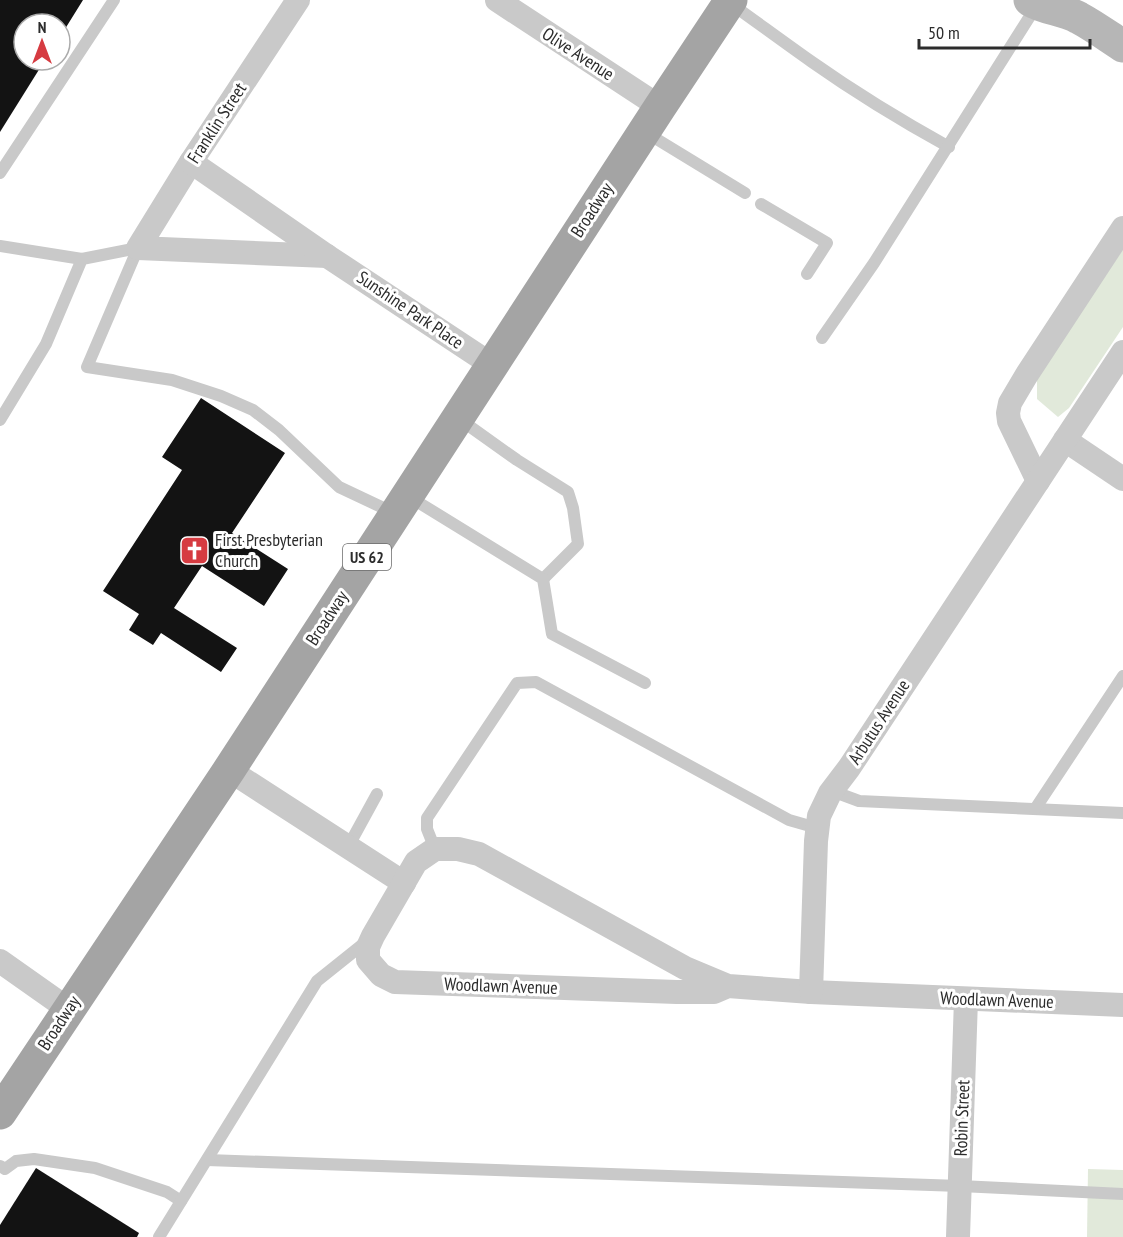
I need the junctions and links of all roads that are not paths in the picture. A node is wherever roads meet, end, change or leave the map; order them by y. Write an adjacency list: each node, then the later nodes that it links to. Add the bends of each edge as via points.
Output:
1 (114, 0): 10 (lane)
2 (298, 0): 9 (street, Franklin Street)
3 (497, 0): 7 (street, Olive Avenue)
4 (730, 1): 7 (main road, Broadway / US 62); 8 (lane, via 814,63)
5 (1048, 3): 6 (street); 8 (lane)
6 (1123, 46)
7 (652, 119): 11 (lane); 21 (main road, Broadway / US 62)
8 (949, 147): 19 (lane)
9 (191, 162): 15 (street, Franklin Street); 16 (street, Sunshine Park Place)
10 (0, 172)
11 (745, 193)
12 (761, 204): 18 (lane, via 827,243)
13 (1123, 228): 26 (street, via 1010,403 1009,421)
14 (0, 246): 17 (lane)
15 (138, 248): 16 (street); 17 (lane); 27 (lane, via 87,367 172,380 221,396 253,410 279,430 339,487)
16 (327, 255): 21 (street, Sunshine Park Place)
17 (82, 259): 23 (lane, via 46,344)
18 (807, 274)
19 (822, 338)
20 (1123, 352): 24 (street, Arbutus Avenue)
21 (492, 365): 22 (main road, Broadway / US 62)
22 (458, 418): 27 (main road, Broadway / US 62); 28 (lane, via 568,492 578,544)
23 (0, 420)
24 (1065, 440): 25 (street); 26 (street, Arbutus Avenue)
25 (1123, 479)
26 (1038, 481): 32 (street, Arbutus Avenue)
27 (401, 504): 28 (lane); 31 (main road, Broadway / US 62)
28 (543, 579): 30 (lane, via 552,634)
29 (1123, 676): 34 (lane)
30 (645, 683)
31 (229, 770): 37 (street); 46 (main road, Broadway / US 62)
32 (832, 791): 34 (lane, via 859,801); 36 (street, Arbutus Avenue, via 819,816)
33 (377, 794): 37 (lane)
34 (1035, 809): 35 (lane)
35 (1123, 813)
36 (818, 828): 38 (lane, via 789,820 536,682 524,682 517,683 427,818); 43 (street, Arbutus Avenue)
37 (348, 847): 39 (street)
38 (435, 849): 39 (street, Woodlawn Avenue, via 416,862); 42 (street, Woodlawn Avenue, via 479,854 685,968)
39 (404, 883): 40 (street, Woodlawn Avenue)
40 (373, 936): 42 (street, Woodlawn Avenue, via 368,960 381,975 395,982 677,992 714,992); 48 (lane, via 317,981)
41 (0, 961): 46 (street)
42 (728, 986): 43 (street, Woodlawn Avenue)
43 (811, 992): 44 (street, Woodlawn Avenue)
44 (966, 999): 45 (street, Woodlawn Avenue); 50 (street, Robin Street)
45 (1123, 1005)
46 (68, 1009): 47 (main road, Broadway / US 62)
47 (0, 1113)
48 (207, 1160): 50 (lane); 52 (lane)
49 (2, 1170): 52 (lane, via 16,1161 34,1160 95,1168 167,1192)
50 (960, 1186): 51 (lane); 54 (street, Robin Street)
51 (1123, 1194)
52 (181, 1201): 53 (lane)
53 (159, 1237)
54 (958, 1237)

